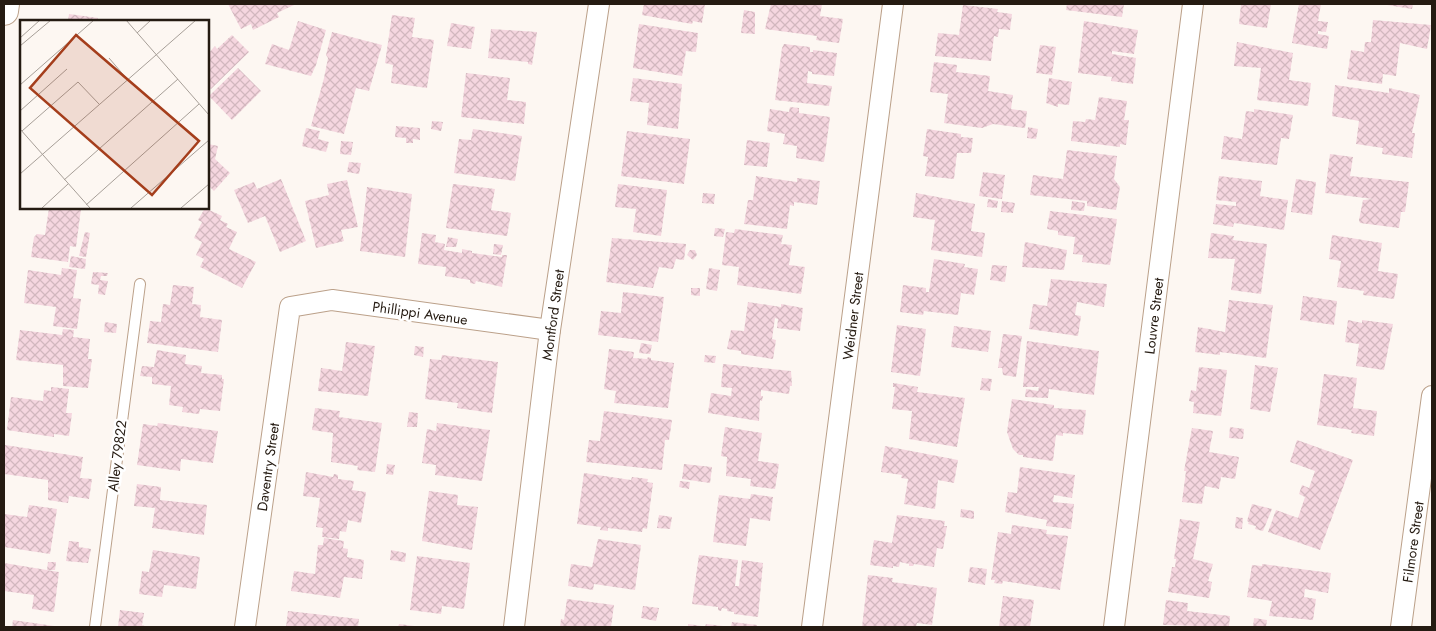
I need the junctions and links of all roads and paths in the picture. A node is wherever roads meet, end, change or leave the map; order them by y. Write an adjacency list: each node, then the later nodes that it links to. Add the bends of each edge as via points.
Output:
1 (5, 4): 5 (street)
2 (599, 4): 8 (street, Montford Street)
3 (893, 4): 13 (street, Weidner Street)
4 (1193, 4): 14 (street, Louvre Street)
5 (4, 12)
6 (140, 284): 10 (lane, Alley 79822)
7 (290, 307): 8 (street, Phillippi Avenue, via 332,300); 11 (street, Daventry Street)
8 (550, 330): 12 (street, Montford Street)
9 (1432, 396): 15 (street, Filmore Street)
10 (95, 627)
11 (245, 627)
12 (514, 627)
13 (812, 627)
14 (1114, 627)
15 (1401, 627)

